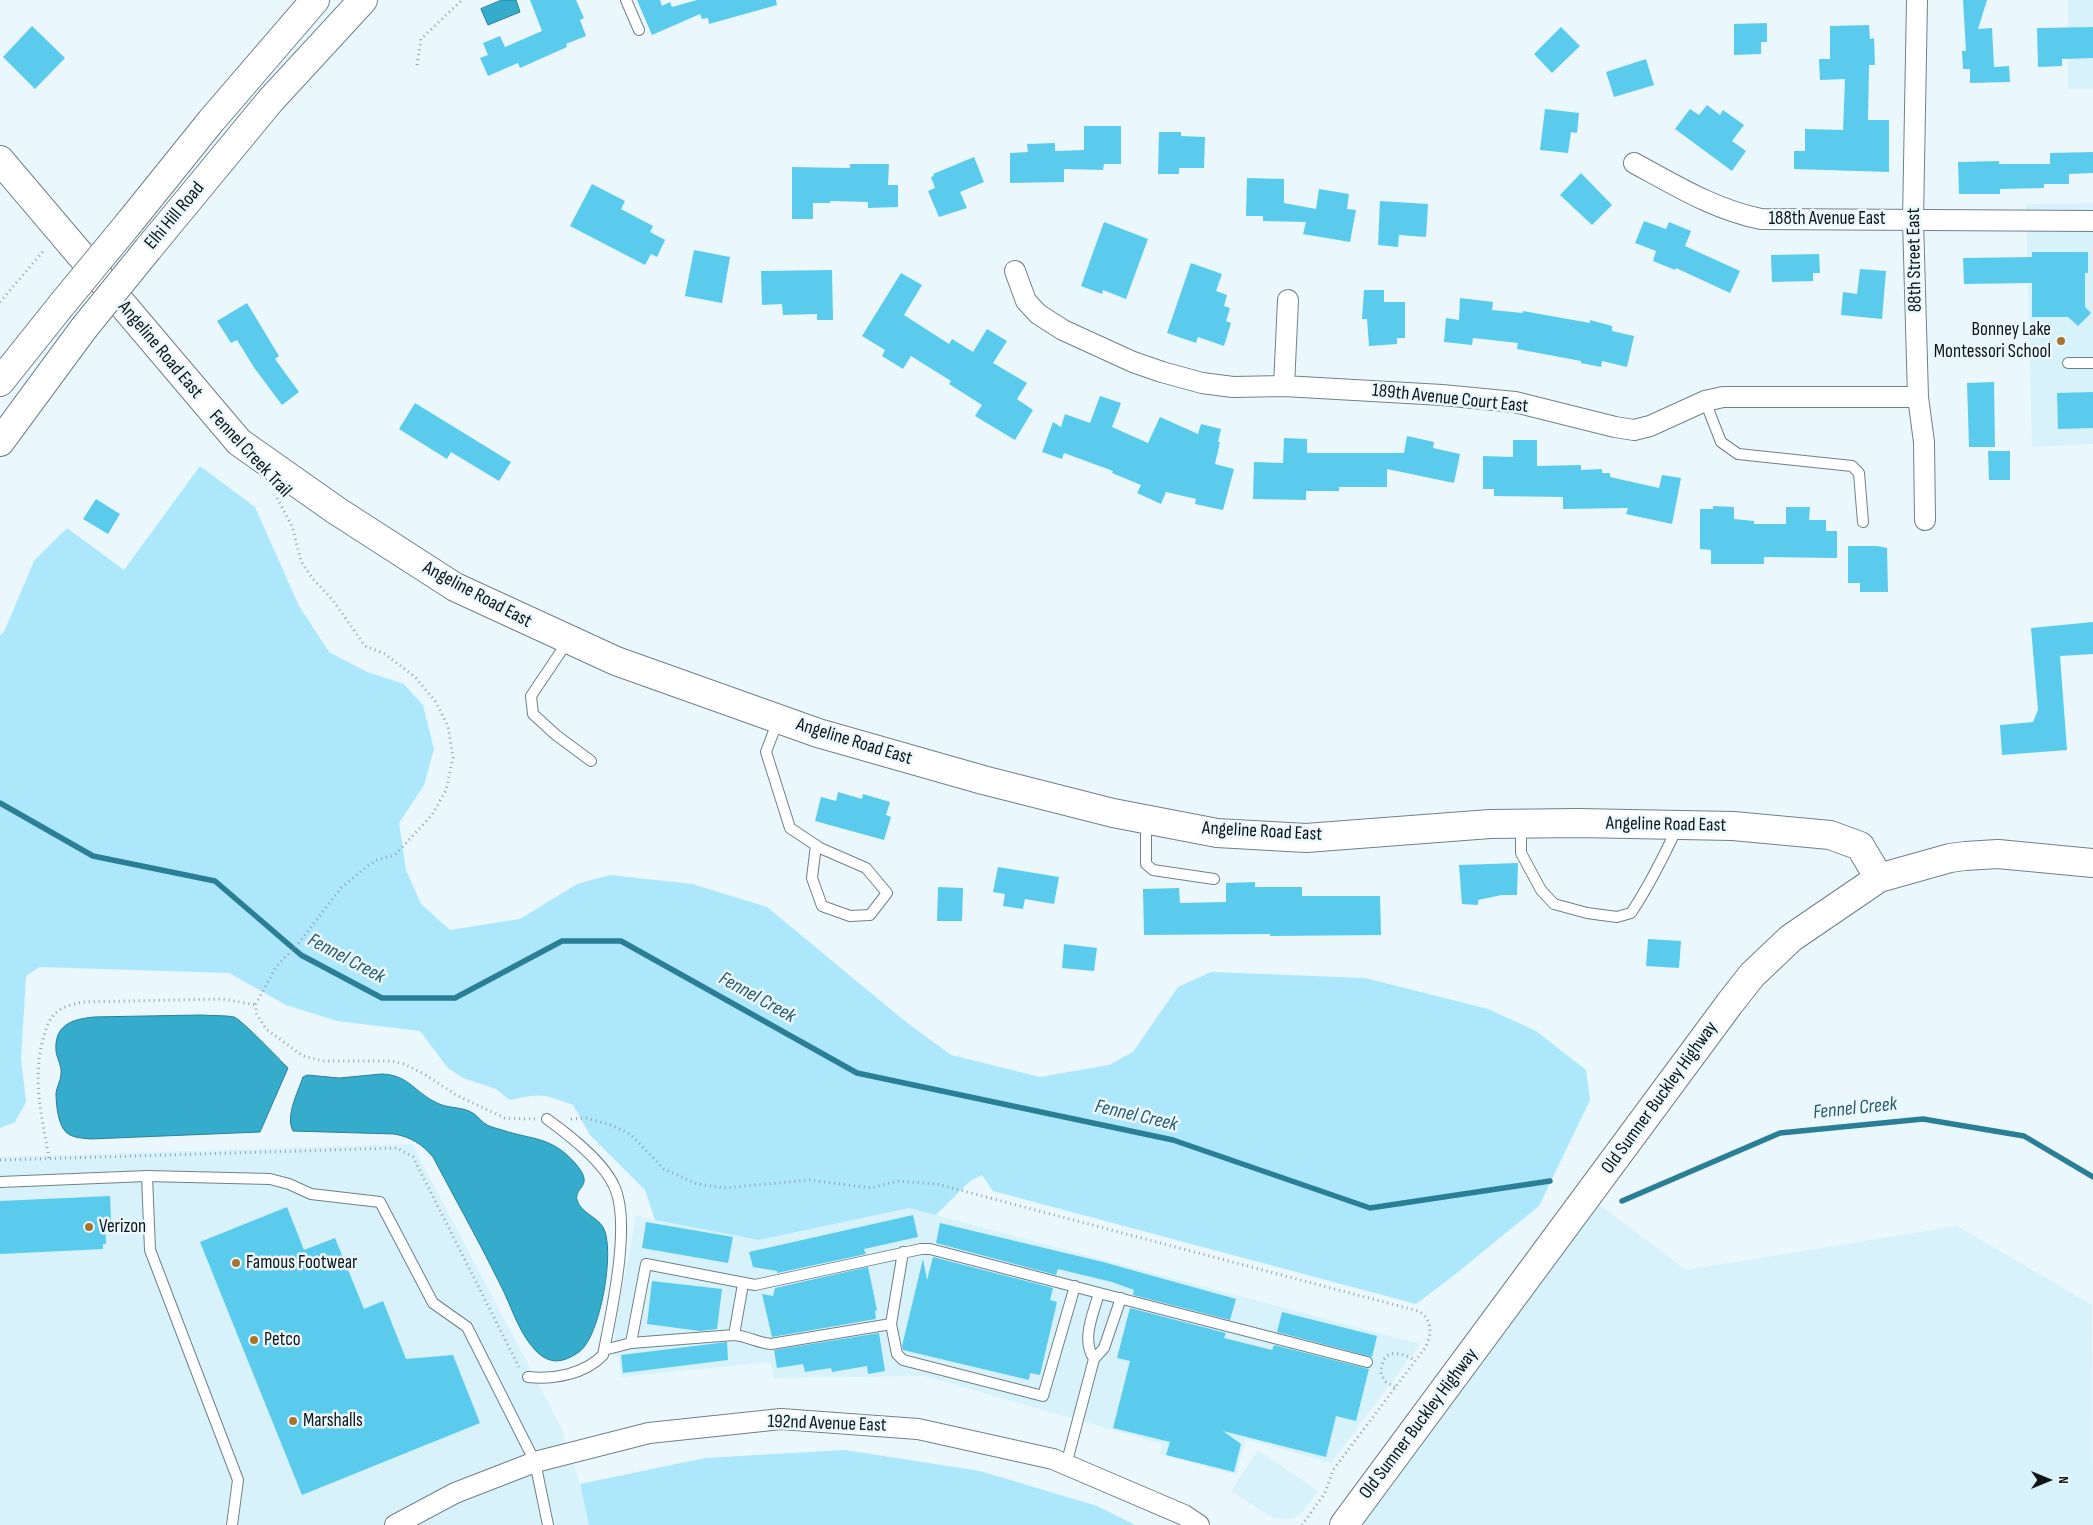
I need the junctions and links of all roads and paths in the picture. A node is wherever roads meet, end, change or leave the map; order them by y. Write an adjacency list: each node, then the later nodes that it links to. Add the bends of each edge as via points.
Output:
1 (315, 0): 18 (main road, Elhi Hill Road, bridge, via 210,121)
2 (362, 0): 22 (main road, Elhi Hill Road, bridge, via 270,101 148,248)
3 (462, 0): 7 (path, via 421,39)
4 (626, 0): 6 (lane)
5 (1917, 0): 10 (street, 88th Street East)
6 (639, 30)
7 (417, 64)
8 (0, 160): 26 (main road, Angeline Road East, via 239,442 430,572)
9 (1634, 163): 10 (street, 188th Avenue East, via 1718,208 1761,219)
10 (1913, 220): 11 (street, 188th Avenue East); 20 (street, 88th Street East)
11 (2093, 221)
12 (49, 245): 15 (path)
13 (1015, 271): 19 (street, 189th Avenue Court East, via 1026,301 1038,314 1064,330 1133,362 1217,385)
14 (1288, 300): 19 (street)
15 (0, 302)
16 (2068, 363): 17 (lane)
17 (2093, 363)
18 (0, 382)
19 (1284, 386): 21 (street, 189th Avenue Court East, via 1515,402 1634,430)
20 (1918, 397): 21 (street, 189th Avenue Court East, via 1724,397); 24 (street, 88th Street East, via 1924,442)
21 (1705, 401): 25 (lane, via 1721,442 1738,454 1852,466 1859,473)
22 (0, 442)
23 (272, 493): 36 (path, Fennel Creek Trail, via 292,526 300,561 365,646 385,654 416,677 435,701 448,726 453,758 446,790 432,815 395,855 377,860 341,888 276,967)
24 (1924, 520)
25 (1863, 522)
26 (568, 640): 27 (main road, Angeline Road East, via 616,661); 28 (lane, via 531,696 533,714)
27 (778, 719): 29 (main road, Angeline Road East, via 983,780); 32 (lane, via 766,752 790,828)
28 (591, 761)
29 (1146, 819): 30 (main road, Angeline Road East, via 1217,833 1306,838 1490,824); 35 (lane, via 1146,864 1153,870)
30 (1521, 825): 31 (main road, Angeline Road East); 31 (lane, via 1521,854 1541,890 1554,904 1617,917 1630,913 1644,893)
31 (1678, 825): 34 (main road, Angeline Road East, via 1733,826 1830,835 1860,846)
32 (816, 845): 32 (lane, via 866,868 887,893 870,915 850,916 822,906 812,878)
33 (2093, 863): 34 (main road, Old Sumner Buckley Highway, via 1998,854 1965,856)
34 (1879, 878): 62 (main road, Old Sumner Buckley Highway, via 1791,938 1752,975)
35 (1214, 879)
36 (256, 1005): 37 (path, via 256,1013 266,1029 303,1056 323,1062 391,1061 404,1064 456,1095 505,1118); 38 (path, via 222,999 82,1002 57,1012 48,1022 38,1060 37,1082)
37 (548, 1119): 49 (lane, via 606,1173 619,1200 618,1269); 51 (path, via 586,1118 630,1134 664,1169 696,1184 724,1188 810,1180 871,1188 897,1181 937,1184 1418,1312 1428,1320 1430,1335)
38 (50, 1158)
39 (147, 1176): 40 (lane); 55 (lane, via 270,1179 311,1194 380,1202 433,1303 467,1327); 57 (lane, via 150,1250 238,1480)
40 (0, 1182)
41 (903, 1252): 42 (lane, via 755,1286); 43 (lane, via 930,1249); 46 (lane)
42 (743, 1284): 47 (lane); 48 (lane, via 646,1264)
43 (1075, 1286): 44 (lane); 46 (lane, via 1042,1396 903,1360 897,1354)
44 (1099, 1293): 45 (lane); 50 (lane, via 1087,1339)
45 (1121, 1298): 50 (lane, via 1104,1348); 52 (lane)
46 (891, 1324): 47 (lane, via 771,1344 761,1344)
47 (734, 1334): 48 (lane)
48 (631, 1343): 49 (lane)
49 (604, 1350): 53 (lane, via 598,1360 563,1376)
50 (1094, 1359): 56 (lane)
51 (1415, 1360): 54 (path); 54 (path, via 1398,1352 1386,1357 1381,1375)
52 (1367, 1362)
53 (528, 1377)
54 (1395, 1387): 61 (path, via 1333,1470 1325,1493)
55 (535, 1462): 56 (street, 192nd Avenue East, via 649,1433 781,1419 918,1428); 58 (street, 192nd Avenue East, via 454,1493); 59 (lane)
56 (1066, 1465): 60 (street, 192nd Avenue East, via 1184,1515)
57 (232, 1525)
58 (395, 1525)
59 (548, 1525)
60 (1199, 1525)
61 (1302, 1525)
62 (1344, 1525)

